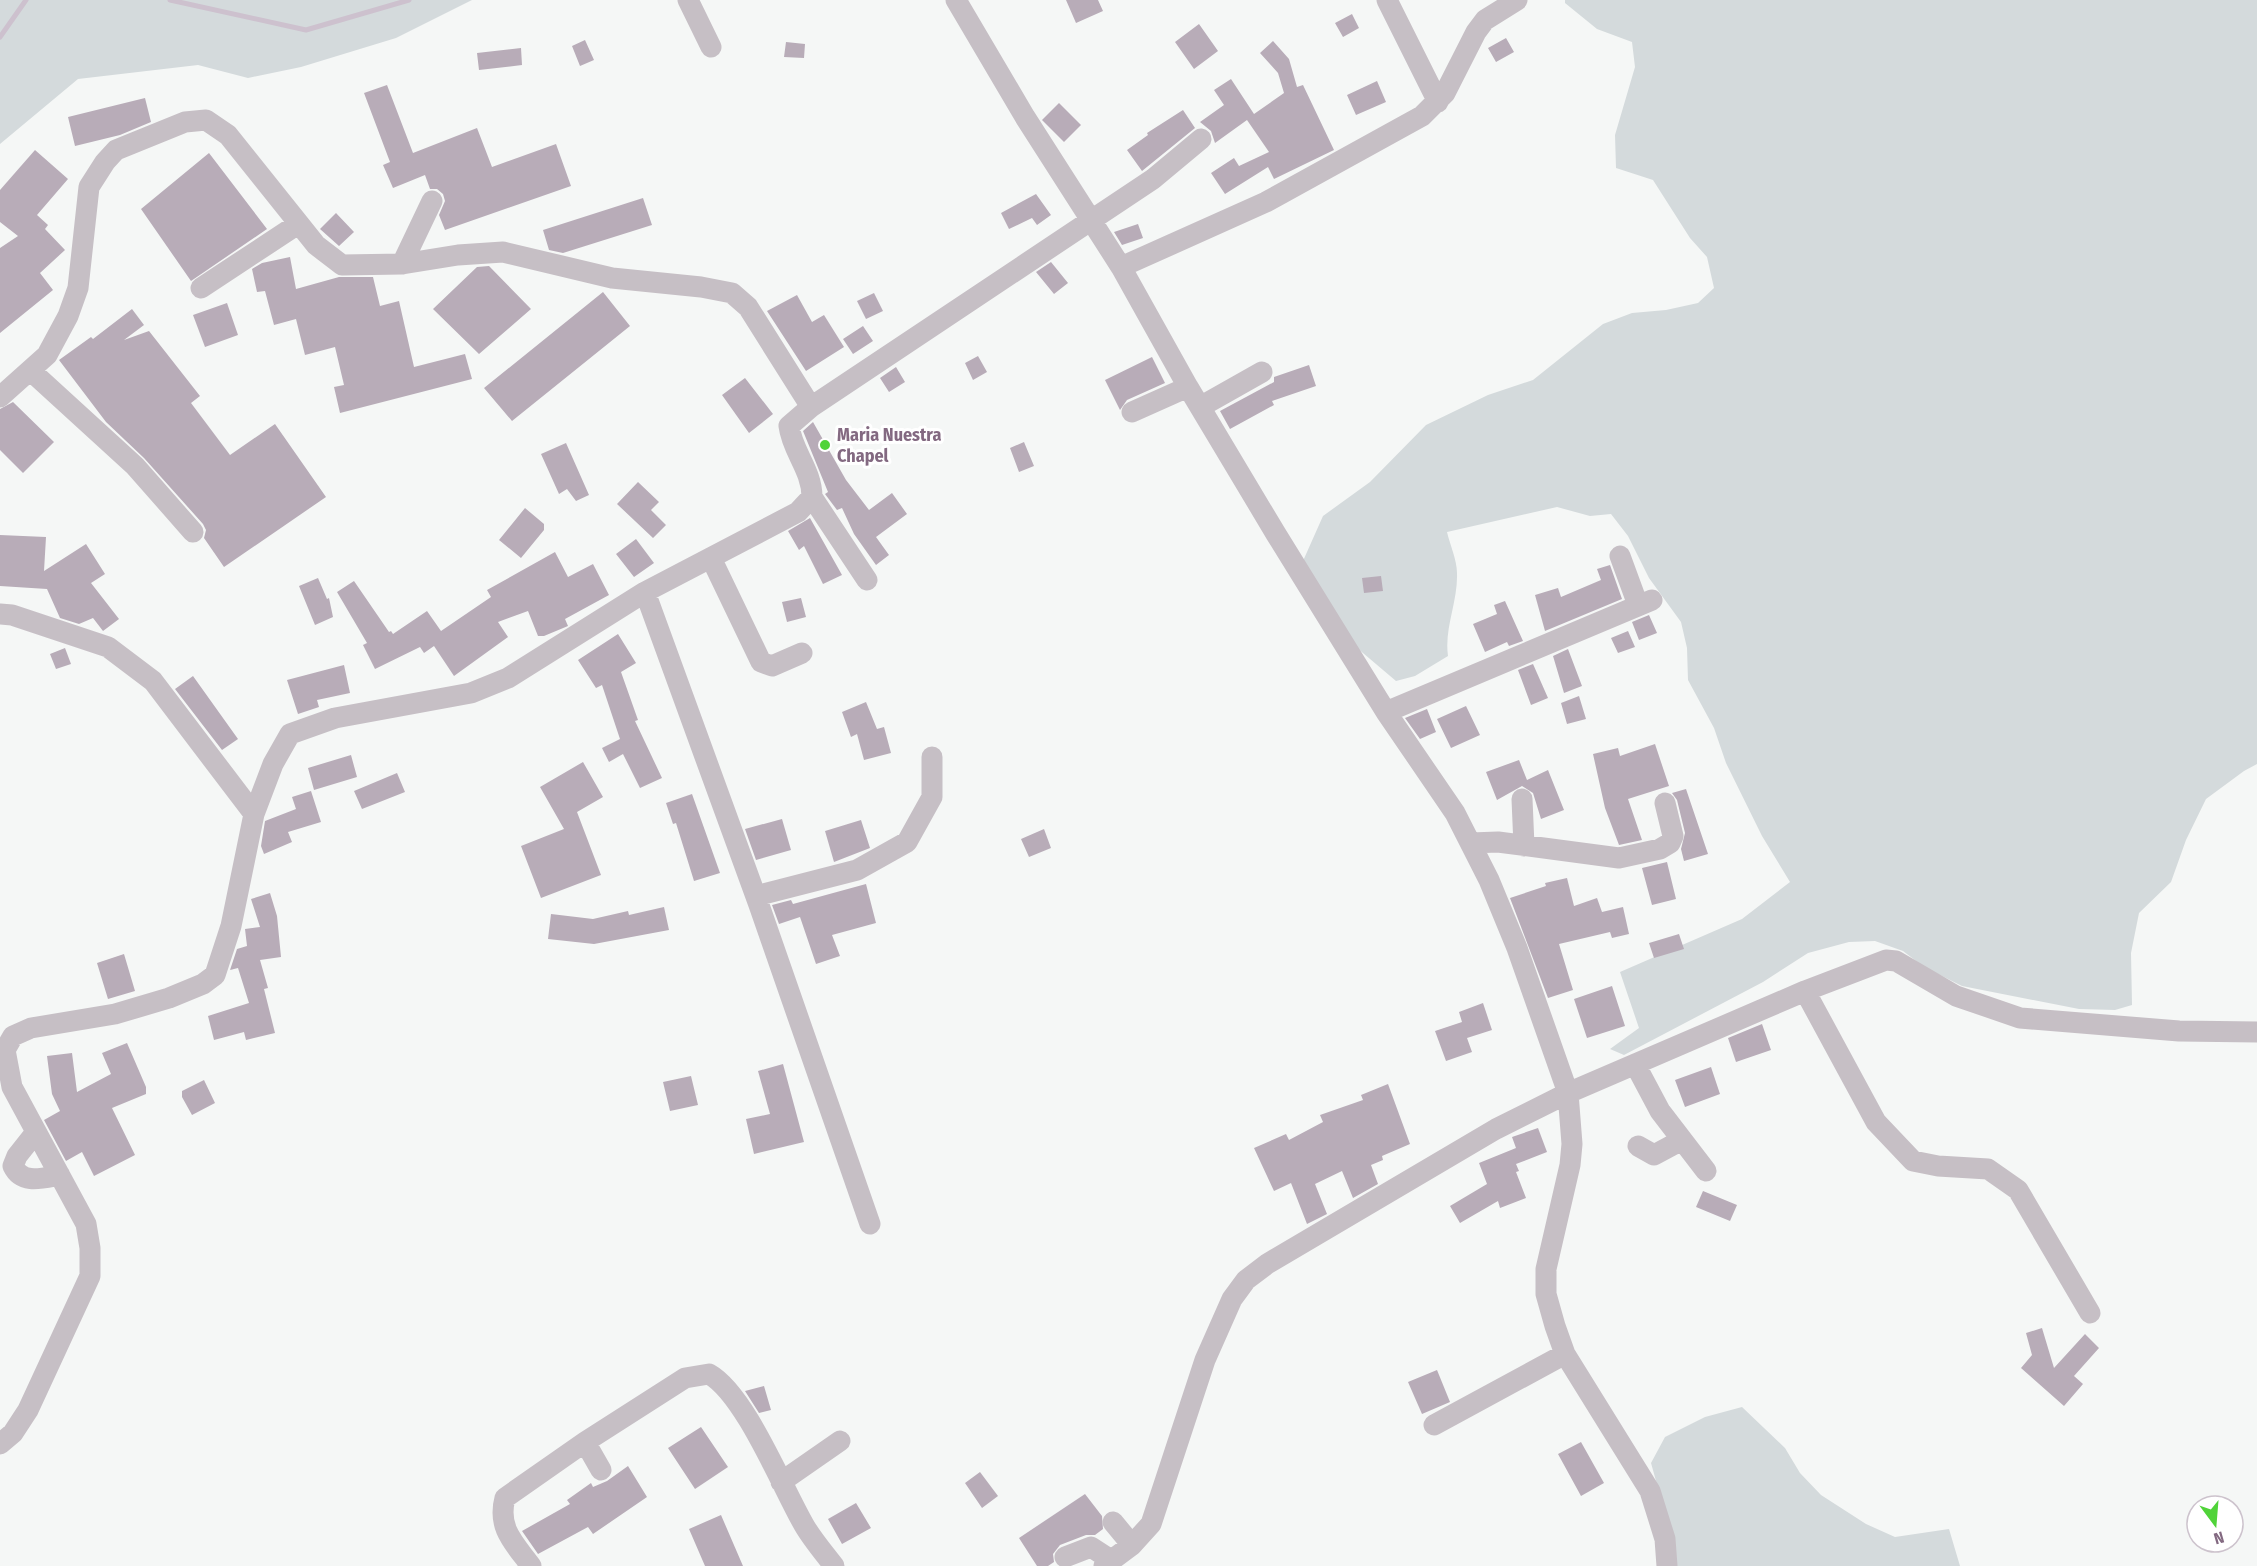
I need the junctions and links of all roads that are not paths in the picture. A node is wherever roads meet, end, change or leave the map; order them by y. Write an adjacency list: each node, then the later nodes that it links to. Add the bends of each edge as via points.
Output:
1 (688, 0): 5 (street)
2 (957, 0): 9 (street)
3 (1387, 0): 6 (street)
4 (1517, 0): 6 (street, via 1485,20)
5 (711, 47)
6 (1438, 102): 12 (street, via 1397,131 1266,202)
7 (1201, 139): 9 (street, via 1153,179)
8 (432, 201): 11 (street)
9 (1089, 221): 12 (street); 18 (street)
10 (298, 224): 11 (street, via 316,245 342,265); 13 (street); 14 (street, via 228,135 206,120 186,122 116,150 89,188 78,288 68,316 46,356)
11 (402, 264): 18 (street, via 503,252 612,278 732,293 748,307)
12 (1121, 267): 16 (street)
13 (201, 288)
14 (31, 371): 17 (street); 22 (street, via 135,466)
15 (1262, 372): 19 (street)
16 (1188, 387): 19 (street); 20 (street)
17 (0, 397)
18 (811, 407): 21 (street, via 789,426 791,440 812,486)
19 (1200, 407): 29 (street)
20 (1132, 412)
21 (812, 496): 24 (street, via 798,512); 25 (street)
22 (193, 532)
23 (1620, 556): 29 (street, via 1645,602)
24 (711, 558): 26 (street); 28 (street, via 761,662 772,666)
25 (867, 580)
26 (645, 592): 33 (street, via 508,678 471,693 356,713 290,734 273,764); 36 (street)
27 (0, 614): 33 (street, via 21,617 108,647 153,681)
28 (802, 652)
29 (1386, 712): 34 (street)
30 (932, 757): 36 (street, via 932,797 907,842 857,870)
31 (1522, 799): 35 (street)
32 (1665, 803): 35 (street, via 1673,836 1660,849 1619,858)
33 (254, 814): 39 (street, via 231,926 215,975 169,998 115,1014)
34 (1471, 843): 35 (street); 41 (street, via 1517,948)
35 (1524, 846)
36 (756, 896): 47 (street)
37 (1805, 991): 38 (street, via 1886,960 1896,961 1956,996 2020,1018 2179,1031); 40 (street); 48 (street, via 1876,1122 1913,1161 1988,1168 2018,1190)
38 (2257, 1032)
39 (6, 1034): 42 (street, via 6,1066 12,1087)
40 (1635, 1064): 41 (street); 43 (street, via 1660,1111)
41 (1569, 1094): 49 (street, via 1570,1165 1546,1269 1546,1294); 57 (street, via 1496,1129 1246,1280 1232,1299 1205,1360 1151,1524)
42 (36, 1132): 46 (street); 46 (street, via 17,1156 13,1166 16,1173 29,1179)
43 (1682, 1140): 44 (street, via 1654,1155); 45 (street)
44 (1638, 1146)
45 (1707, 1171)
46 (60, 1175): 53 (street, via 86,1224 90,1276 28,1410 13,1433)
47 (870, 1224)
48 (2090, 1313)
49 (1565, 1354): 50 (street); 62 (street, via 1650,1491 1665,1539)
50 (1434, 1425)
51 (840, 1441): 55 (street)
52 (585, 1442): 54 (street); 55 (street, via 685,1378 709,1374 726,1387); 60 (street, via 505,1498 503,1525)
53 (0, 1444)
54 (601, 1470)
55 (781, 1482): 61 (street, via 804,1526)
56 (1113, 1522): 57 (street)
57 (1132, 1545): 59 (street)
58 (1065, 1557): 59 (street, via 1090,1547)
59 (1107, 1563)
60 (531, 1566)
61 (834, 1566)
62 (1667, 1566)

